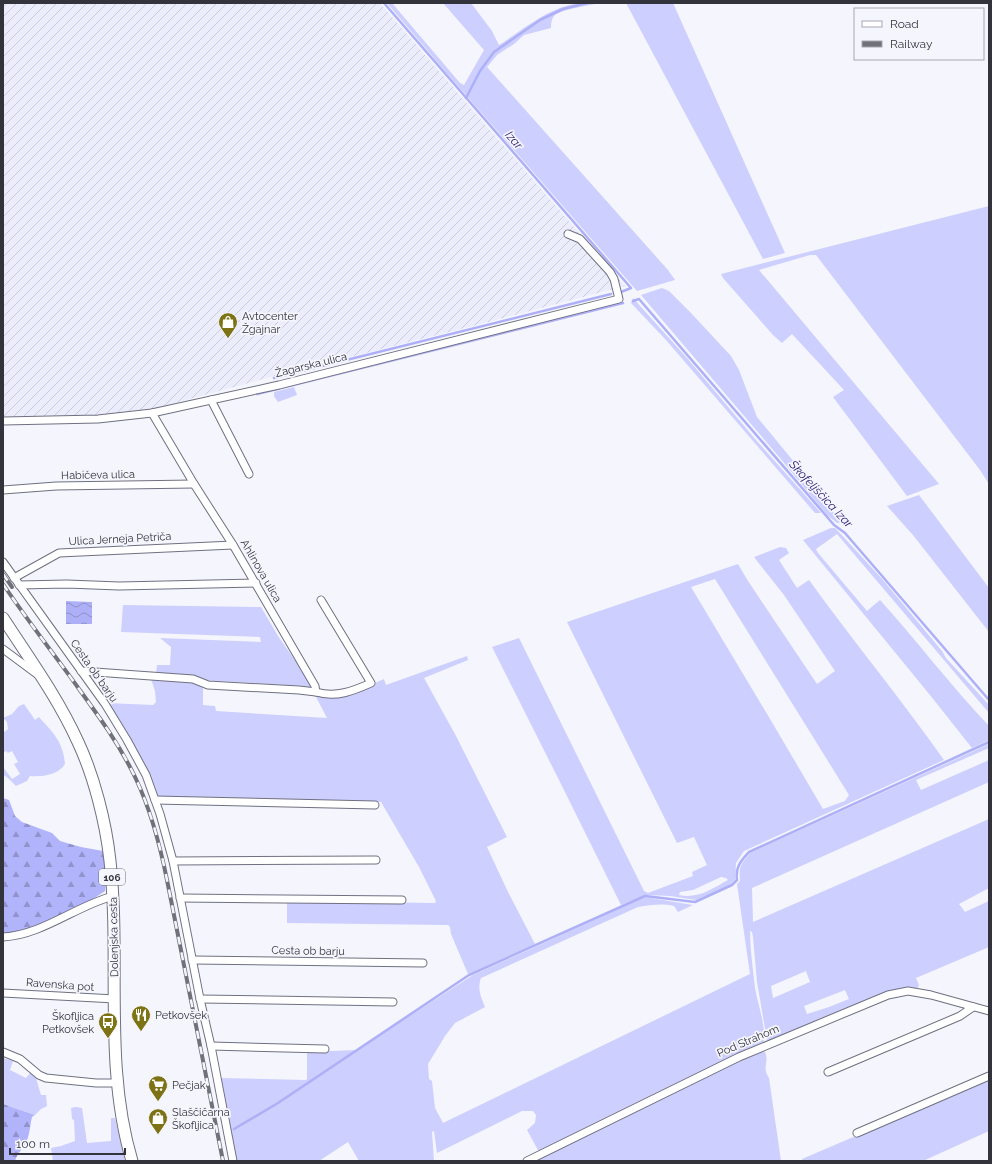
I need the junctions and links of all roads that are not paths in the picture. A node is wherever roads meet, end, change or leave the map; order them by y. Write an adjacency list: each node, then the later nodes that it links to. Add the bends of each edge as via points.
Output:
1 (568, 234): 2 (street, Žagarska ulica, via 580,239 610,272 619,299)
2 (211, 400): 3 (street, Žagarska ulica); 5 (street)
3 (152, 413): 4 (street, Žagarska ulica, via 98,419); 6 (street, Ahlinova ulica)
4 (3, 421)
5 (249, 474)
6 (194, 484): 7 (street, Habičeva ulica, via 56,486); 8 (street, Ahlinova ulica)
7 (3, 490)
8 (233, 545): 10 (street, Ulica Jerneja Petriča, via 59,553); 11 (street, Ahlinova ulica)
9 (3, 562): 10 (street, Cesta ob barju)
10 (14, 578): 12 (street, Cesta ob barju)
11 (256, 583): 12 (street); 18 (street, Ahlinova ulica, via 315,686)
12 (19, 585): 16 (street, Cesta ob barju)
13 (321, 600): 18 (street, via 371,683 339,695)
14 (3, 618): 17 (main road, Dolenjska cesta / 106)
15 (3, 649): 17 (street)
16 (81, 671): 18 (street, via 193,679 208,685); 19 (street, Cesta ob barju, via 127,740 146,775)
17 (43, 678): 23 (main road, Dolenjska cesta / 106, via 86,760 105,826)
18 (316, 692)
19 (155, 800): 20 (street); 22 (street, Cesta ob barju)
20 (375, 805)
21 (376, 860): 22 (street)
22 (173, 861): 24 (street, Cesta ob barju)
23 (113, 896): 26 (street, via 98,900 48,925 28,932); 31 (main road, Dolenjska cesta / 106)
24 (180, 898): 25 (street); 27 (street, Cesta ob barju)
25 (402, 900)
26 (3, 936)
27 (192, 960): 28 (street, Cesta ob barju); 30 (street, Cesta ob barju)
28 (423, 963)
29 (3, 993): 31 (street, Ravenska pot)
30 (200, 999): 32 (street); 35 (street, Cesta ob barju)
31 (115, 1000): 40 (main road, Dolenjska cesta / 106, via 114,1032)
32 (393, 1002)
33 (973, 1007): 34 (street, Pod Strahom); 38 (street, via 960,1016); 44 (street, Pod Strahom, via 908,991 888,995 739,1057)
34 (989, 1011)
35 (211, 1046): 36 (street); 43 (street, Cesta ob barju)
36 (325, 1049)
37 (3, 1052): 40 (street, via 20,1058 46,1078)
38 (828, 1072)
39 (989, 1076): 41 (street)
40 (118, 1083): 42 (main road, Dolenjska cesta / 106, via 124,1130)
41 (857, 1133)
42 (132, 1161)
43 (233, 1161)
44 (527, 1161)

